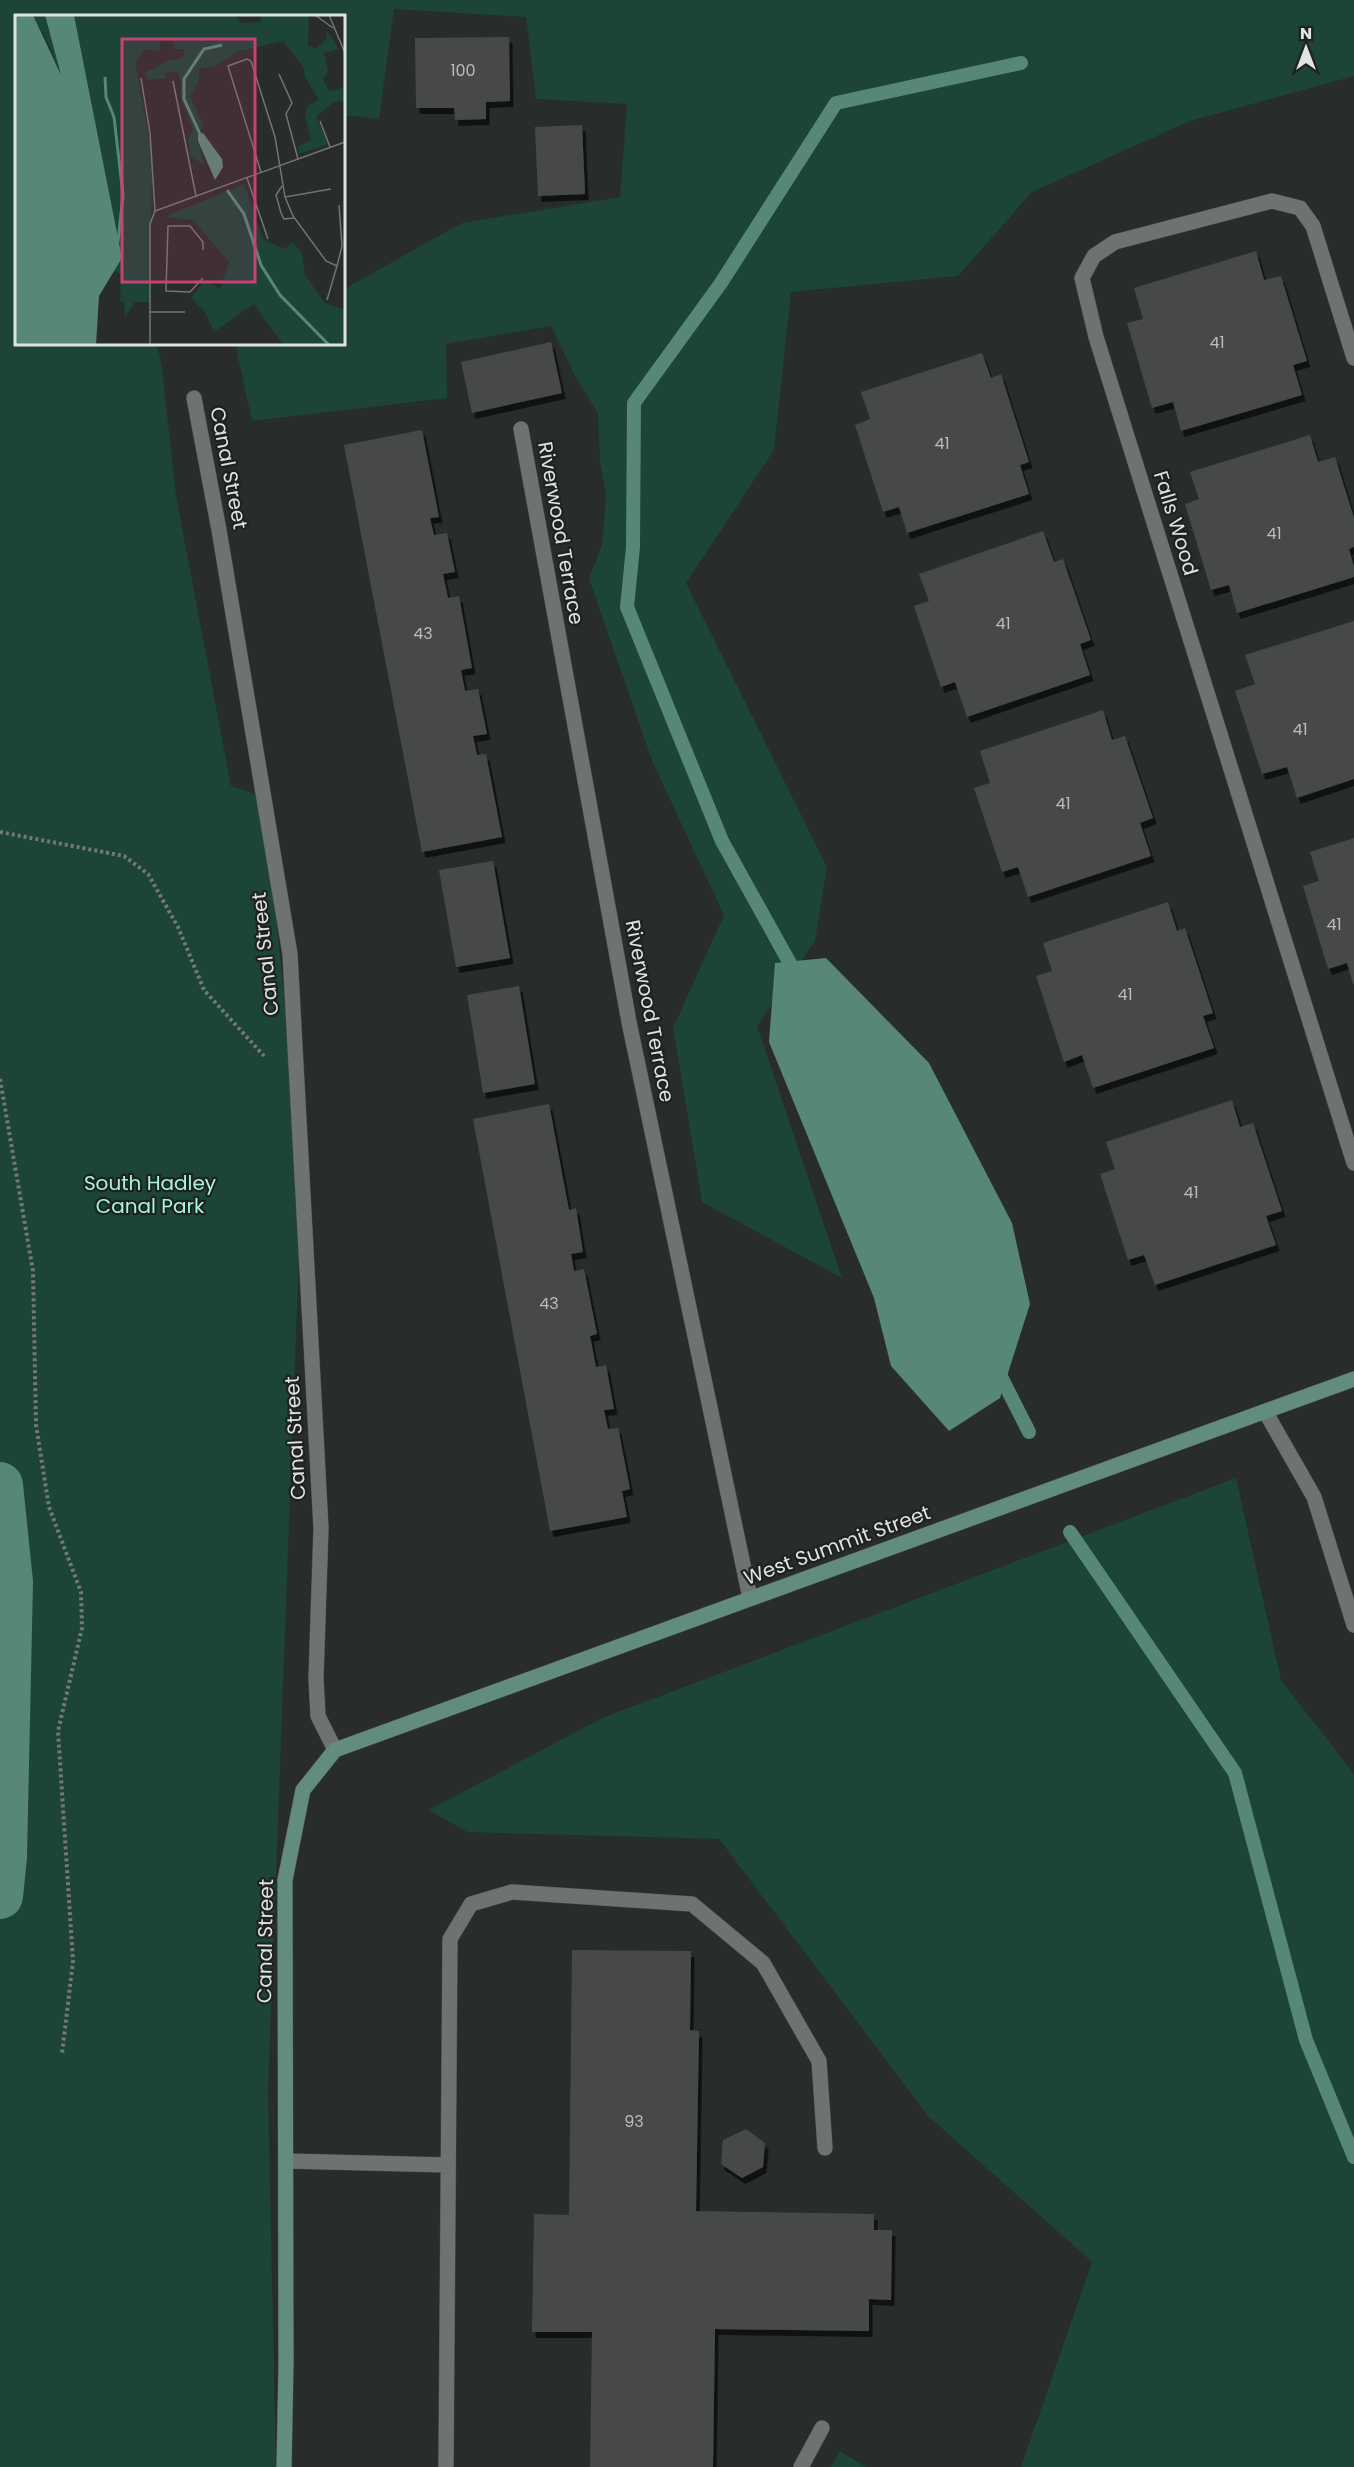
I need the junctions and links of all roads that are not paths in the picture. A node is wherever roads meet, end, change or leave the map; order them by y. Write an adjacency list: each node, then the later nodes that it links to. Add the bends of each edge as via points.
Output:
1 (1354, 358): 4 (street, Falls Wood, via 1313,226 1300,208 1272,201 1115,242 1094,256 1082,278 1096,337)
2 (194, 398): 9 (street, Canal Street, via 290,954 321,1528 316,1688 318,1716)
3 (521, 429): 7 (street, Riverwood Terrace, via 629,1022)
4 (1354, 1163)
5 (1354, 1380): 6 (street, West Summit Street)
6 (1266, 1413): 7 (street, West Summit Street); 8 (street, via 1314,1497)
7 (750, 1598): 9 (street, West Summit Street)
8 (1354, 1625)
9 (334, 1750): 11 (street, Canal Street, via 303,1790 285,1880)
10 (825, 2148): 12 (street, via 819,2061 763,1963 692,1904 512,1892 471,1904 450,1939)
11 (286, 2161): 12 (street); 14 (street, Canal Street)
12 (448, 2165): 15 (street)
13 (822, 2428): 16 (street)
14 (284, 2467)
15 (446, 2467)
16 (801, 2467)

